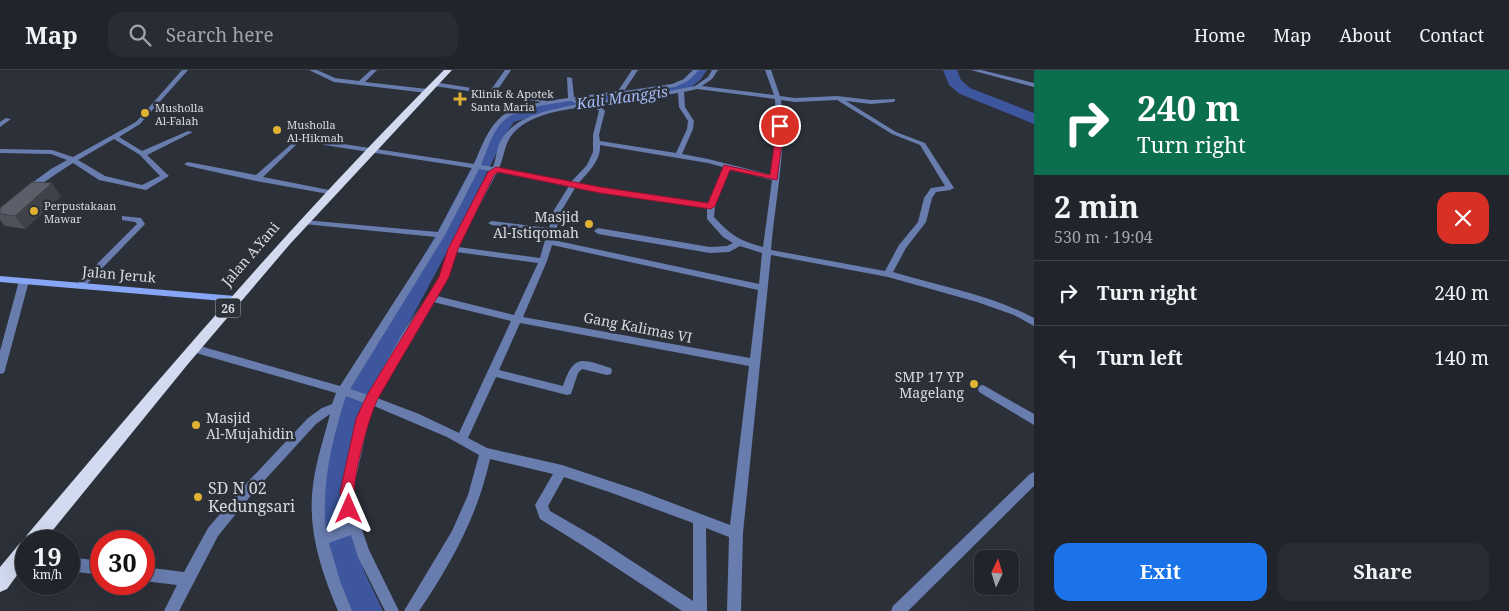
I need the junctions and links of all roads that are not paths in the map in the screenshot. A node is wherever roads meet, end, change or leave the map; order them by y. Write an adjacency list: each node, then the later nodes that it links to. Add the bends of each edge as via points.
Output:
1 (185, 70): 30 (street, via 138,123)
2 (312, 70): 13 (street, via 334,80)
3 (374, 70): 13 (street)
4 (448, 70): 16 (highway, Jalan A.Yani / 26)
5 (508, 70): 18 (street)
6 (635, 70): 19 (street)
7 (696, 70): 19 (street, via 673,86)
8 (715, 70): 15 (street)
9 (768, 70): 20 (street)
10 (974, 70): 11 (street)
11 (986, 72): 14 (street)
12 (569, 78): 22 (street)
13 (361, 82): 16 (street)
14 (1034, 85)
15 (697, 87): 17 (street); 20 (street)
16 (431, 88): 18 (street); 34 (highway, Jalan A.Yani / 26)
17 (681, 92): 25 (street); 37 (street, via 690,130)
18 (492, 93): 24 (street)
19 (619, 94): 22 (street)
20 (778, 97): 21 (street, via 795,100); 43 (street, via 780,126)
21 (837, 98): 23 (street, via 871,102); 60 (street, via 894,133 923,144 950,188 934,190 928,198 922,222 902,247)
22 (571, 99): 24 (street); 26 (street)
23 (893, 100)
24 (550, 102): 41 (street, via 504,117 492,132)
25 (595, 104): 26 (street); 32 (street, via 602,111)
26 (583, 105): 42 (street, via 522,121 507,135)
27 (8, 119): 28 (street)
28 (0, 125)
29 (190, 132): 36 (street)
30 (115, 137): 36 (street); 38 (street)
31 (296, 142): 44 (street)
32 (596, 142): 37 (street); 45 (street, via 597,152 590,166)
33 (324, 143): 34 (street)
34 (372, 149): 41 (street); 46 (highway, Jalan A.Yani / 26)
35 (0, 151): 38 (street, via 52,152)
36 (142, 154): 38 (street, via 165,176 143,188 102,178)
37 (678, 156): 40 (street)
38 (73, 160): 47 (street)
39 (188, 164): 44 (street)
40 (727, 166): 43 (street); 48 (street)
41 (477, 168): 42 (street); 54 (street)
42 (493, 169): 45 (street); 57 (street)
43 (774, 178): 58 (street)
44 (256, 179): 46 (street)
45 (573, 185): 48 (street); 52 (street, via 558,210)
46 (331, 193): 50 (highway, Jalan A.Yani / 26)
47 (18, 198)
48 (711, 206): 56 (street, via 710,217 726,235)
49 (125, 218): 63 (street, via 138,220 141,224)
50 (304, 222): 54 (street); 66 (highway, Jalan A.Yani / 26)
51 (492, 223): 52 (street)
52 (552, 231): 55 (street)
53 (598, 231): 56 (street, via 710,250 729,249)
54 (441, 235): 76 (street)
55 (548, 242): 59 (street); 64 (street)
56 (739, 243): 58 (street)
57 (453, 249): 59 (street); 65 (street, via 444,277)
58 (767, 251): 60 (street); 64 (street)
59 (543, 261): 67 (street)
60 (888, 274): 68 (street, via 980,300)
61 (0, 279): 62 (main road, Jalan Jeruk)
62 (24, 281): 63 (main road, Jalan Jeruk); 71 (street)
63 (81, 284): 66 (main road, Jalan Jeruk)
64 (762, 288): 70 (street)
65 (432, 298): 67 (street, Gang Kalimas VI); 75 (street)
66 (235, 299): 69 (highway, Jalan A.Yani / 26)
67 (517, 318): 70 (street, Gang Kalimas VI); 73 (street)
68 (1034, 322)
69 (193, 348): 76 (street); 84 (highway, Jalan A.Yani / 26)
70 (753, 363): 85 (street)
71 (0, 370)
72 (608, 371): 73 (street, via 579,364 574,369 567,391)
73 (492, 372): 78 (street)
74 (983, 389): 77 (street)
75 (369, 398): 76 (street); 78 (street); 83 (street, via 347,492)
76 (341, 399): 86 (street, via 319,487); 89 (street, via 312,421 248,490)
77 (1034, 420)
78 (462, 439): 79 (street)
79 (484, 453): 80 (street); 94 (street, via 480,479 463,522)
80 (562, 470): 82 (street, via 631,492); 95 (street, via 541,505 545,515)
81 (1034, 478): 98 (street)
82 (699, 519): 85 (street); 96 (street)
83 (352, 529): 86 (street); 93 (street)
84 (42, 530)
85 (736, 533): 97 (street)
86 (323, 539): 92 (street, via 328,570)
87 (15, 562): 90 (highway)
88 (155, 575): 89 (street)
89 (180, 578): 91 (street)
90 (0, 582)
91 (171, 611)
92 (345, 611)
93 (392, 611)
94 (411, 611)
95 (695, 611)
96 (700, 611)
97 (734, 611)
98 (898, 611)

